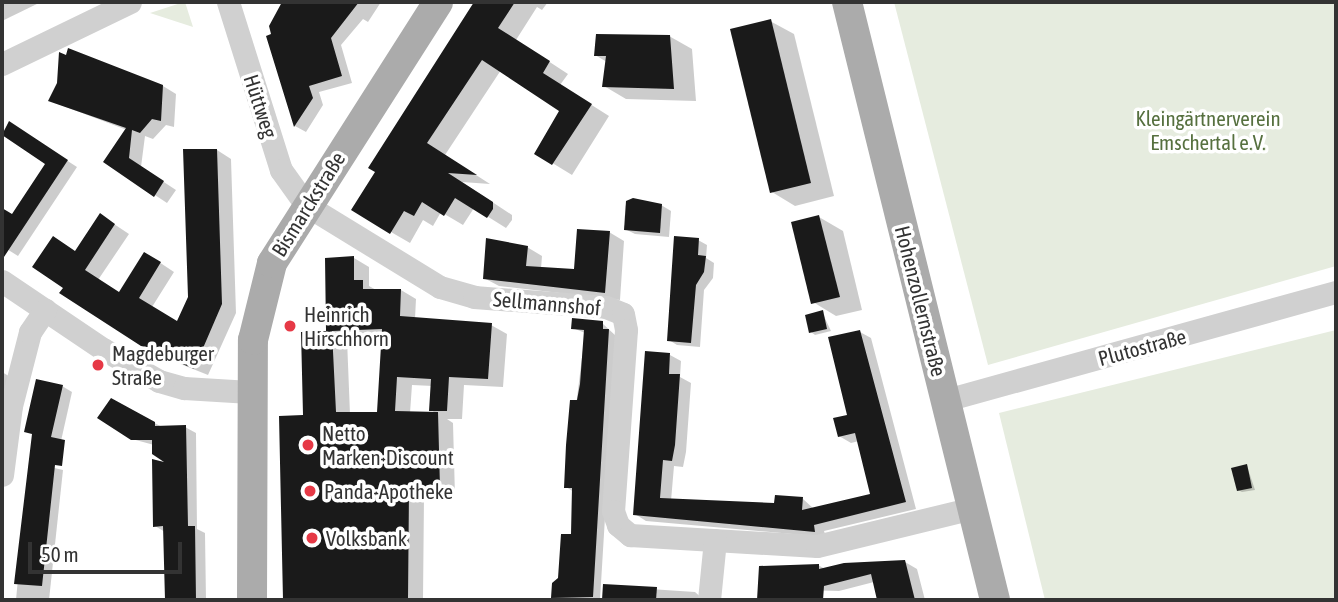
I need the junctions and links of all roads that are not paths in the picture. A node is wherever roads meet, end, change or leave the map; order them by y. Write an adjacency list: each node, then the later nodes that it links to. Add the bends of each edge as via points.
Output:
1 (131, 2): 5 (street)
2 (228, 2): 6 (street, Hüttweg, via 281,170)
3 (439, 2): 6 (main road, Bismarckstraße)
4 (847, 2): 11 (main road, Hohenzollernstraße)
5 (2, 64)
6 (306, 205): 10 (main road, Bismarckstraße, via 272,263 256,322); 14 (street, Sellmannshof, via 440,287 474,297 606,307 623,314 626,330 613,511 618,525 631,535)
7 (2, 281): 9 (street)
8 (1336, 292): 11 (street, Plutostraße)
9 (45, 310): 10 (street, via 159,381 184,388); 12 (street, via 27,344 11,406)
10 (250, 392): 15 (main road, Bismarckstraße)
11 (946, 400): 13 (main road, Hohenzollernstraße)
12 (2, 475)
13 (973, 508): 14 (street, Sellmannshof, via 817,545); 17 (main road, Hohenzollernstraße)
14 (715, 540): 16 (street)
15 (252, 600)
16 (709, 600)
17 (995, 600)

